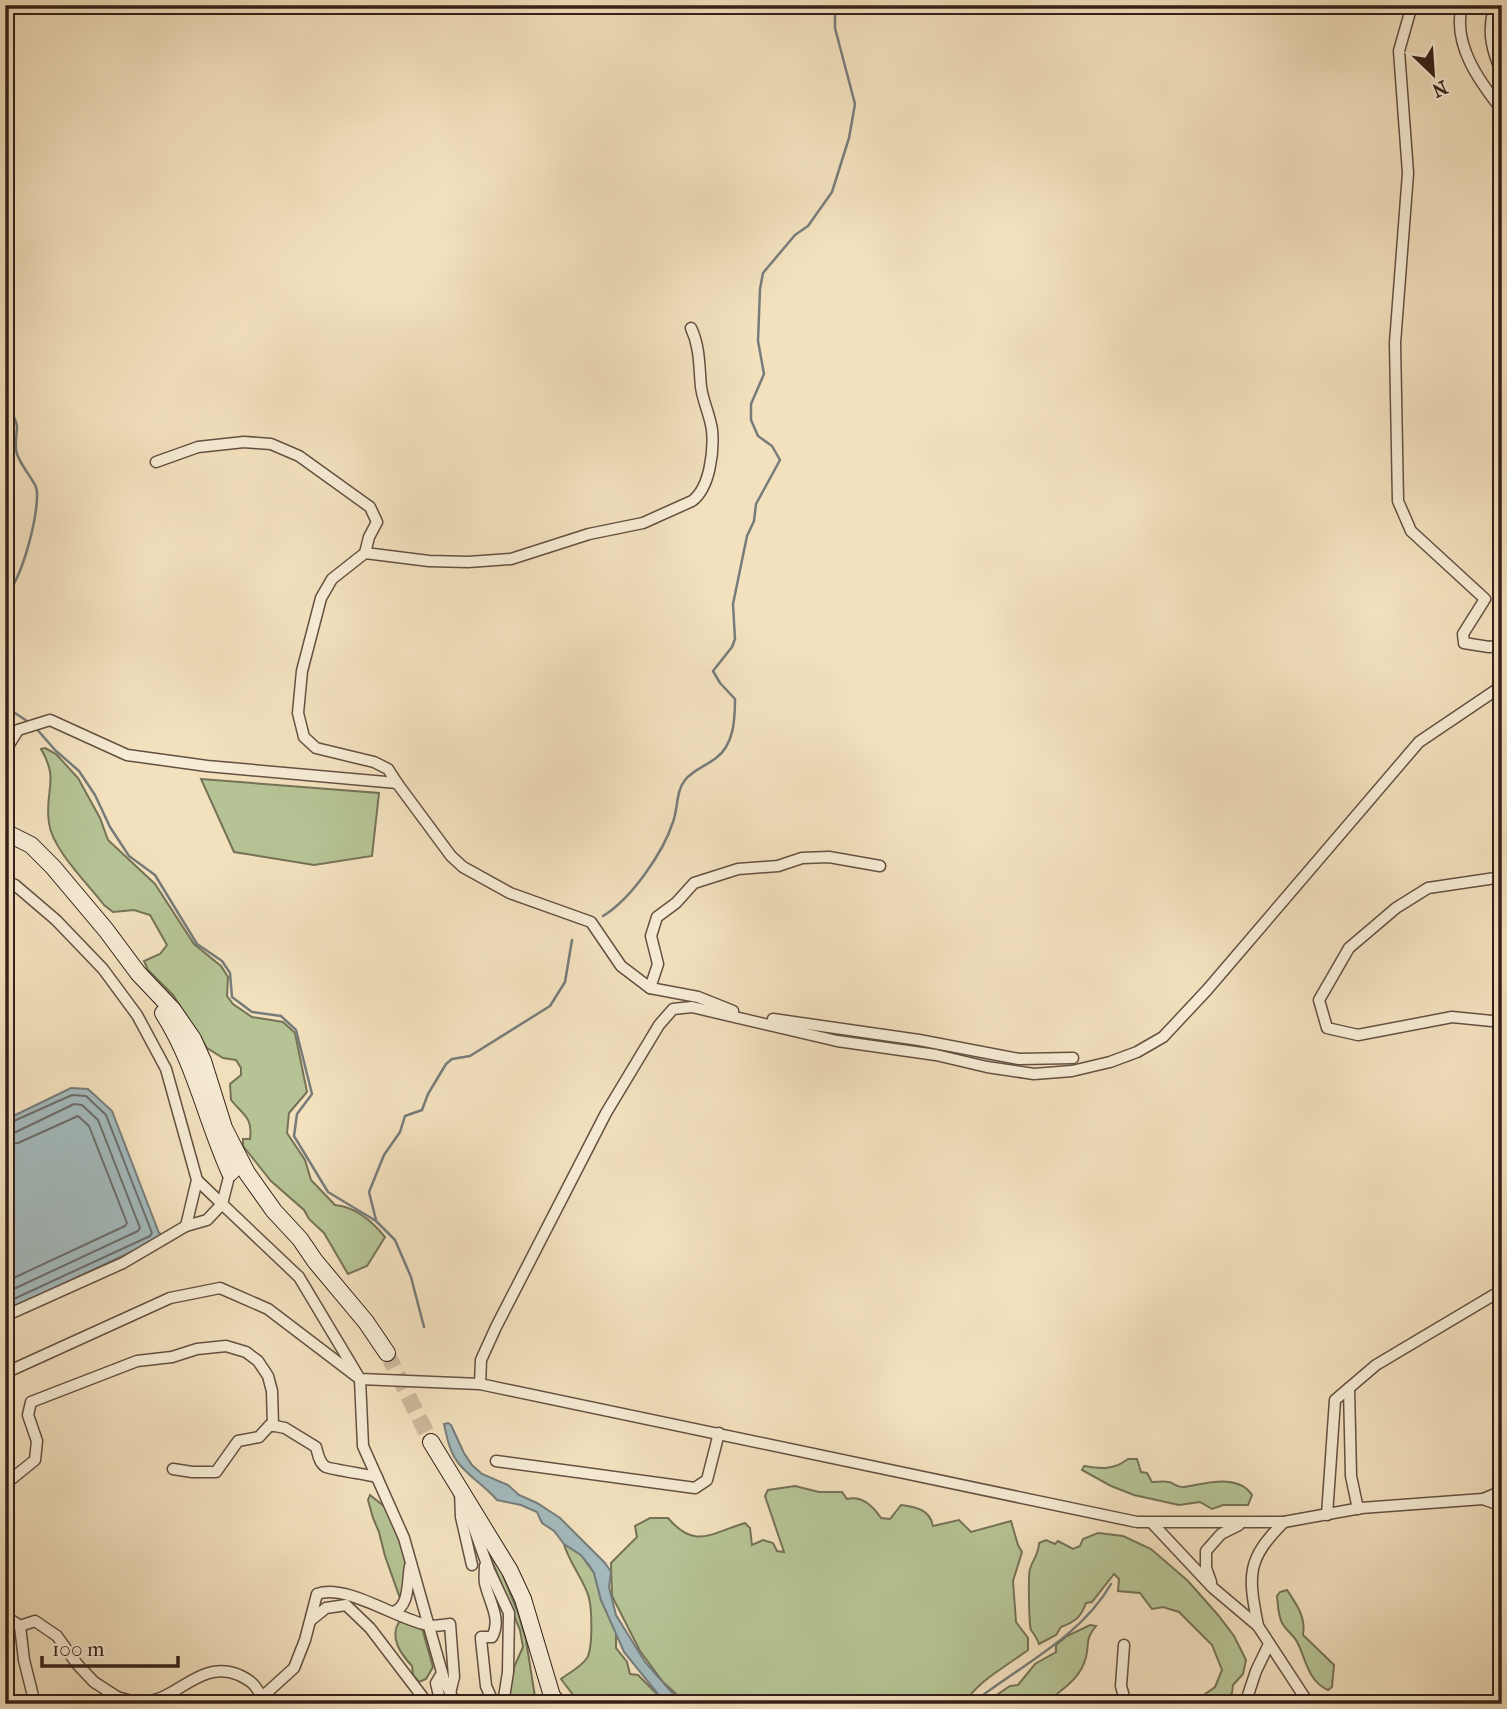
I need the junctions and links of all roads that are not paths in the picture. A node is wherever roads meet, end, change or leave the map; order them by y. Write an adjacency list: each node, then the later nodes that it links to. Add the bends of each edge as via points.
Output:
1 (1412, 5): 9 (street, via 1399,51 1408,173 1395,343 1398,501 1411,531 1485,599 1463,635 1464,643)
2 (1462, 5): 5 (street, via 1466,57)
3 (1501, 5): 4 (street, via 1494,8 1489,26)
4 (1502, 74)
5 (1502, 110)
6 (691, 328): 8 (street, via 712,430 708,481 692,501 642,523 511,559 429,561)
7 (156, 462): 8 (street, via 198,447 244,442 271,444 299,456 370,507 377,522)
8 (365, 553): 12 (street, via 332,579 321,598 302,671 298,713 304,737 316,748 374,762 388,769)
9 (1502, 645)
10 (1502, 686): 29 (street, via 1419,742 1207,990 1163,1037 1137,1052 1072,1071 1034,1074 837,1041 692,1007 673,1009 606,1113 557,1208 481,1360)
11 (5, 751): 12 (street, via 18,730 50,720 127,755)
12 (397, 783): 17 (street, via 463,867 510,893 591,922 621,966)
13 (5, 832): 20 (street, via 31,845 53,867 138,973 163,996 193,1039)
14 (880, 866): 17 (street, via 829,857 802,858 778,866 738,869 694,883 657,917 651,936 658,964)
15 (1502, 877): 18 (street, via 1428,888 1396,908 1349,948 1319,1000 1327,1028 1358,1035 1452,1017)
16 (5, 880): 21 (street, via 56,920 137,1014 166,1069)
17 (650, 988): 19 (street, via 807,1026 1019,1059)
18 (1502, 1022)
19 (1073, 1058)
20 (235, 1168): 22 (street); 26 (street, via 300,1239)
21 (197, 1180): 22 (street); 23 (street)
22 (222, 1204): 23 (street, via 207,1220); 28 (street, via 299,1278)
23 (186, 1226): 25 (street, via 122,1263)
24 (1502, 1290): 30 (street, via 1376,1365)
25 (5, 1317)
26 (387, 1353)
27 (5, 1373): 28 (street, via 170,1298 220,1288 268,1309)
28 (359, 1379): 29 (street); 36 (street, via 363,1446)
29 (480, 1384): 32 (street)
30 (1349, 1388): 42 (street, via 1351,1476); 43 (street, via 1335,1401)
31 (273, 1426): 35 (street, via 259,1437 238,1441 216,1472); 36 (street, via 316,1447 327,1468); 40 (street, via 268,1376 246,1352 226,1346 136,1362 31,1402 28,1415 37,1441 35,1460 9,1481)
32 (719, 1433): 34 (street, via 707,1480 695,1488); 46 (street)
33 (431, 1442): 37 (street)
34 (496, 1461)
35 (173, 1469)
36 (377, 1477): 48 (street)
37 (460, 1488): 47 (street); 49 (street); 70 (street, via 523,1599 552,1696)
38 (1502, 1492): 39 (street)
39 (1483, 1499): 41 (street); 42 (street)
40 (5, 1502)
41 (1502, 1506)
42 (1358, 1509): 43 (street)
43 (1327, 1515): 45 (street)
44 (1243, 1522): 45 (street); 46 (street); 50 (street, via 1221,1534 1206,1551)
45 (1284, 1522): 56 (street, via 1255,1558 1252,1595)
46 (1153, 1524): 50 (street)
47 (485, 1560): 68 (street, via 485,1581 496,1618 492,1637 481,1637 486,1686); 69 (street, via 509,1612)
48 (411, 1564): 51 (street, via 405,1604); 55 (street)
49 (472, 1565)
50 (1213, 1588): 56 (street)
51 (393, 1612): 53 (street, via 327,1590 317,1594); 55 (street)
52 (5, 1616): 54 (street)
53 (311, 1620): 62 (street, via 295,1668); 65 (street, via 326,1608 346,1605 370,1628)
54 (20, 1626): 63 (street, via 35,1621 57,1636 94,1682); 64 (street)
55 (429, 1626): 59 (street, via 450,1624); 60 (street)
56 (1258, 1626): 57 (street)
57 (1269, 1644): 72 (street); 73 (street)
58 (1124, 1645): 71 (street, via 1121,1686)
59 (452, 1652): 60 (street); 61 (street)
60 (438, 1654): 61 (street)
61 (448, 1672): 66 (street, via 436,1683); 67 (street)
62 (261, 1700): 63 (street, via 253,1681 227,1670 208,1672 157,1699)
63 (124, 1701)
64 (35, 1704)
65 (429, 1704)
66 (440, 1704)
67 (456, 1704)
68 (494, 1704)
69 (503, 1704)
70 (559, 1704)
71 (1126, 1704)
72 (1245, 1704)
73 (1309, 1704)

